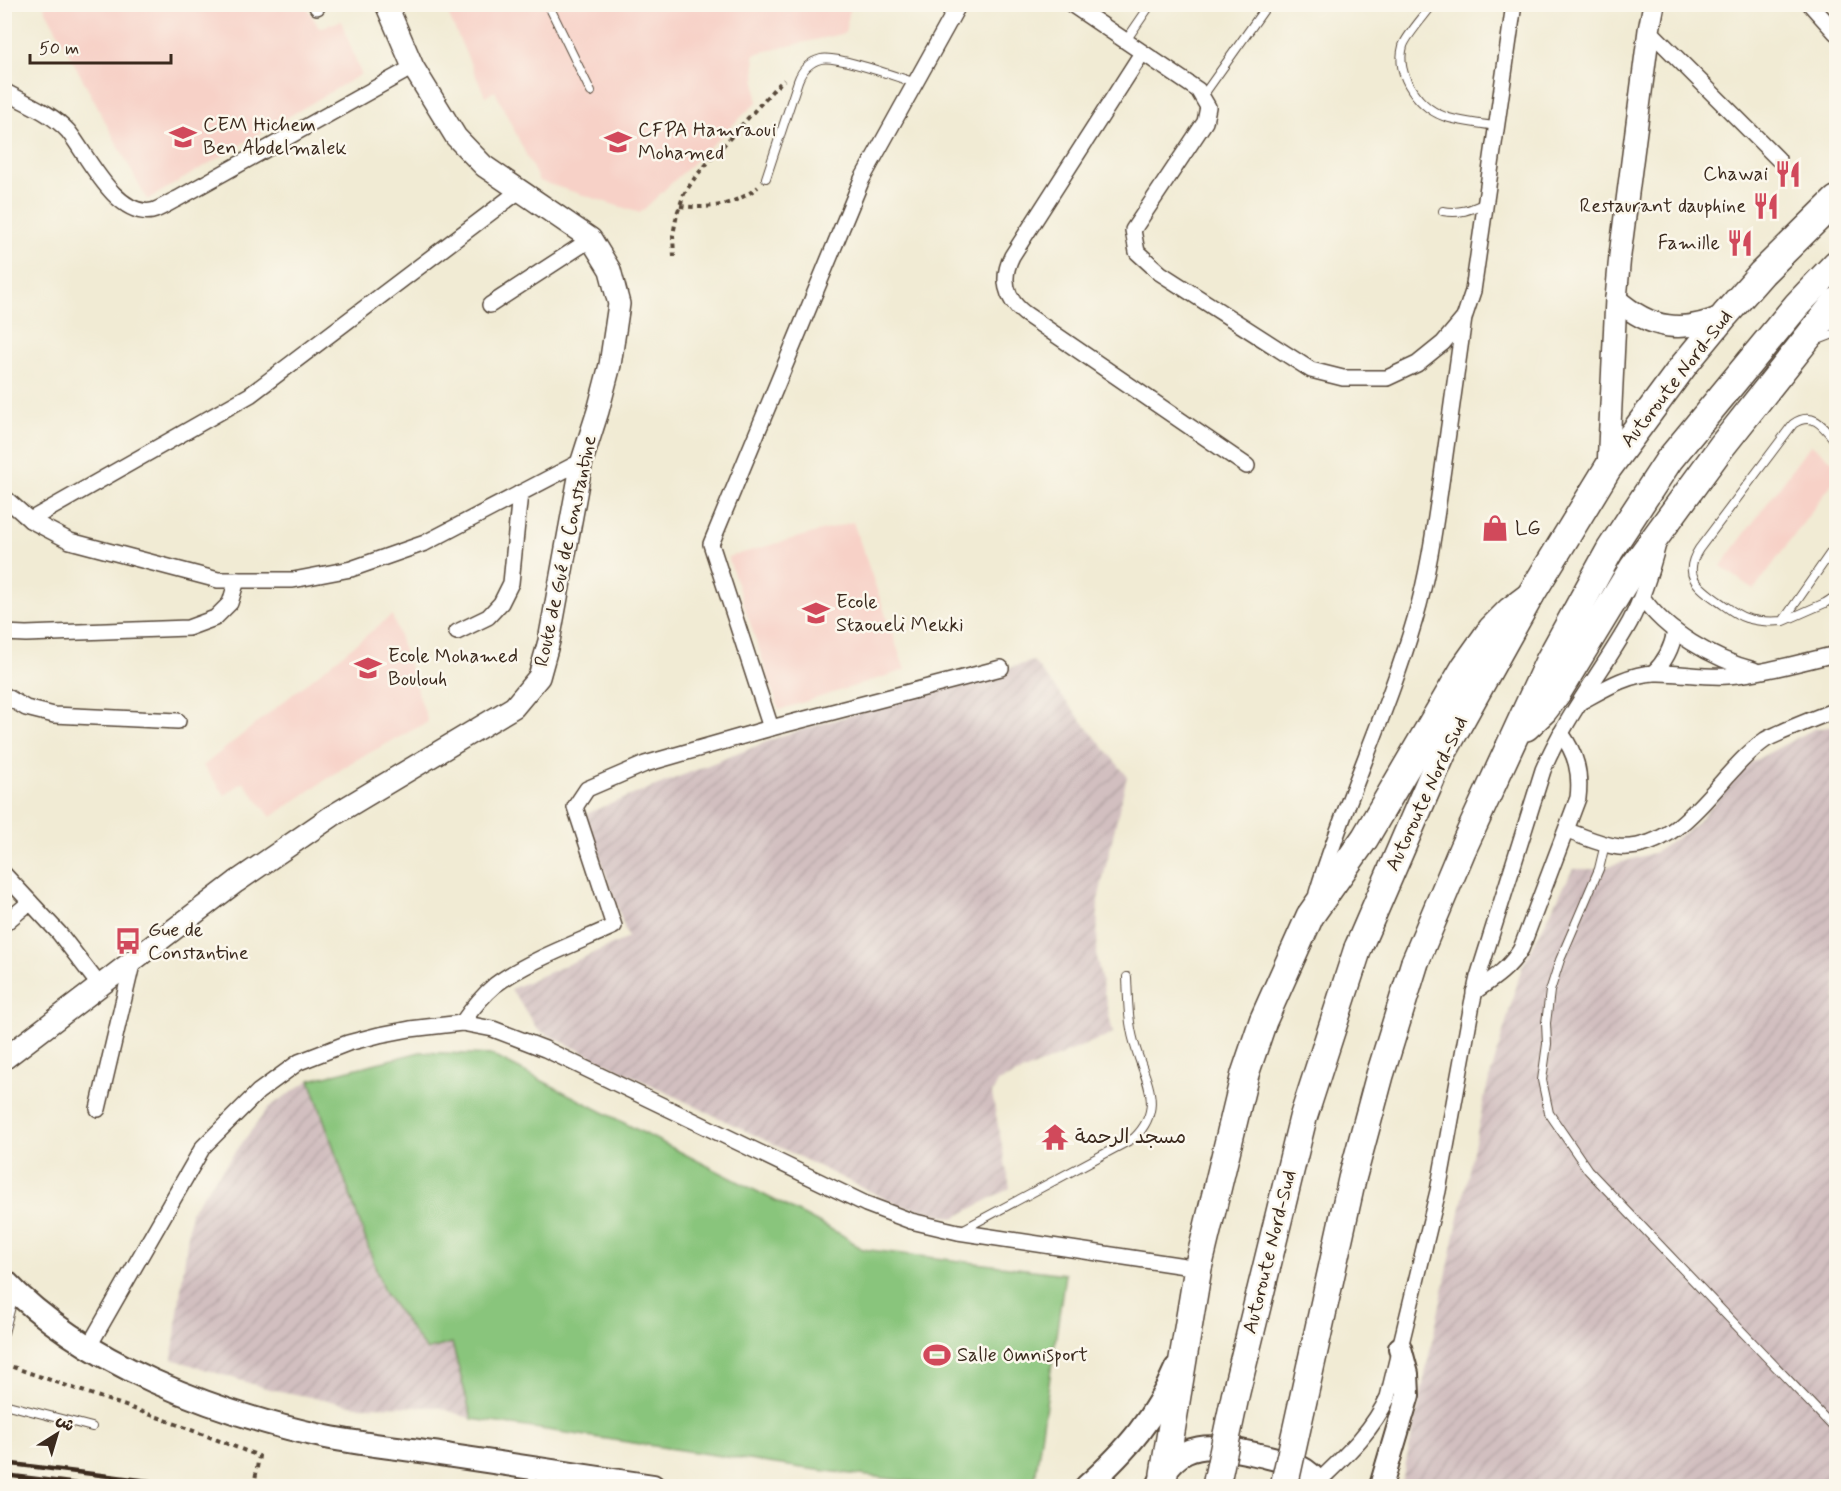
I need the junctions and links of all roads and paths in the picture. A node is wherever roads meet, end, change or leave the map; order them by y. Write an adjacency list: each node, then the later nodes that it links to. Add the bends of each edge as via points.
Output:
1 (386, 4): 15 (main road, Route de Gué de Constantine)
2 (548, 4): 19 (lane)
3 (959, 4): 17 (street)
4 (1071, 4): 13 (street)
5 (1151, 4): 13 (lane)
6 (1268, 4): 20 (lane)
7 (1433, 4): 21 (lane, via 1403,44 1401,62 1409,87 1426,105 1447,118)
8 (1514, 4): 21 (street)
9 (1654, 4): 11 (main road)
10 (1810, 4): 12 (street)
11 (1649, 30): 22 (street); 32 (main road)
12 (1836, 33)
13 (1125, 42): 14 (street)
14 (1142, 53): 20 (street, via 1198,90); 41 (street, via 1012,256 1005,276 1006,287 1009,297 1024,313)
15 (413, 67): 18 (street, via 152,211 131,208 114,195 67,130); 24 (main road, Route de Gué de Constantine, via 456,137 484,166)
16 (801, 73): 17 (lane, via 814,62 831,58); 23 (lane); 27 (path, via 774,89 696,177)
17 (916, 83): 64 (street, via 862,179 711,544)
18 (4, 91)
19 (591, 92)
20 (1202, 97): 36 (street, via 1208,106 1205,122 1133,230 1137,252 1160,273 1311,370 1342,378 1387,378 1417,364 1443,343)
21 (1496, 126): 26 (street)
22 (1778, 159)
23 (766, 178): 27 (path, via 745,196 722,206)
24 (519, 191): 29 (main road, Route de Gué de Constantine); 45 (street, via 250,395)
25 (1836, 200): 35 (highway, Autoroute Nord-Sud, via 1761,273)
26 (1485, 203): 28 (lane, via 1467,211); 36 (street, via 1473,291)
27 (680, 206): 30 (path, via 673,236)
28 (1443, 211)
29 (591, 238): 34 (street); 40 (main road, Route de Gué de Constantine, via 610,270 619,304 610,365)
30 (674, 257)
31 (1832, 275): 66 (highway, via 1797,305 1669,460 1610,550 1549,661)
32 (1616, 299): 35 (main road, via 1631,313 1668,327 1707,323); 42 (main road)
33 (1836, 302): 38 (highway)
34 (490, 304)
35 (1725, 315): 42 (highway, Autoroute Nord-Sud)
36 (1464, 318): 71 (street, via 1436,517 1415,619)
37 (1836, 333): 38 (lane)
38 (1800, 347): 46 (highway)
39 (1836, 442): 52 (lane, via 1815,420 1803,419 1793,424 1691,566 1692,576 1704,591 1744,618)
40 (582, 461): 43 (street); 73 (main road, Route de Gué de Constantine, via 549,641 539,677 514,707 332,816)
41 (1247, 466)
42 (1608, 468): 49 (highway, Autoroute Nord-Sud)
43 (520, 493): 48 (street, via 425,543 351,569 293,580); 54 (street, via 511,583 488,617)
44 (4, 497): 45 (street)
45 (30, 520): 48 (street, via 70,542 218,580)
46 (1664, 525): 51 (street); 66 (highway, via 1625,580 1557,693)
47 (1836, 545): 52 (lane)
48 (237, 580): 55 (street, via 230,603 215,618 189,628)
49 (1530, 596): 71 (highway, via 1509,611 1478,647 1365,838); 96 (highway, Autoroute Nord-Sud, bridge, via 1442,754 1358,948 1304,1118)
50 (1836, 596): 52 (lane)
51 (1642, 597): 53 (street, via 1660,620); 61 (street)
52 (1783, 621)
53 (1675, 631): 58 (street, via 1730,663); 59 (street, via 1668,654)
54 (457, 632)
55 (4, 633)
56 (1836, 654): 58 (street)
57 (1001, 668): 64 (street)
58 (1757, 671): 59 (street, via 1707,677)
59 (1653, 673): 61 (street, via 1623,680)
60 (4, 695): 63 (street, via 26,708 54,715)
61 (1582, 701): 65 (street)
62 (1836, 710): 68 (street, via 1766,740 1679,827 1657,840 1638,847)
63 (178, 721)
64 (771, 728): 77 (street, via 645,764 587,789 575,807 615,926 513,972 493,987)
65 (1561, 732): 67 (street, via 1571,747 1580,781); 76 (street, via 1543,770)
66 (1514, 738): 97 (highway, bridge, via 1415,962 1380,1075 1352,1179)
67 (1567, 831): 68 (street); 76 (street, via 1521,949 1505,970)
68 (1605, 844): 90 (lane, via 1599,869 1550,991 1542,1080 1549,1113 1588,1170)
69 (4, 874): 70 (street)
70 (30, 902): 72 (street); 75 (street)
71 (1310, 916): 81 (highway, via 1263,1021 1245,1074)
72 (4, 924)
73 (133, 960): 75 (main road, Route de Gué de Constantine); 79 (street)
74 (1127, 977): 80 (lane, via 1133,1041 1151,1093 1147,1123 1134,1138)
75 (100, 986): 78 (main road, Route de Gué de Constantine)
76 (1474, 992): 85 (street, via 1437,1191)
77 (462, 1023): 80 (street, via 493,1029 545,1049 866,1204 911,1221); 84 (street, via 410,1029 348,1043 299,1062 258,1092 203,1147)
78 (4, 1059)
79 (98, 1109)
80 (958, 1232): 81 (street)
81 (1198, 1268): 86 (highway)
82 (10, 1285): 83 (lane); 84 (main road, via 58,1327)
83 (4, 1333)
84 (89, 1346): 94 (main road, via 151,1380 208,1403 326,1437)
85 (1400, 1348): 92 (street, via 1388,1397 1377,1419); 98 (main road, via 1408,1395)
86 (1184, 1350): 91 (highway); 95 (main road, via 1167,1389 1144,1426 1117,1459)
87 (4, 1364): 93 (path, via 259,1456)
88 (4, 1404): 89 (lane)
89 (92, 1427)
90 (1836, 1430)
91 (1159, 1483): 92 (main road, via 1175,1461 1205,1446 1300,1466)
92 (1319, 1484)
93 (254, 1486)
94 (653, 1486)
95 (1087, 1486)
96 (1216, 1486)
97 (1284, 1486)
98 (1381, 1486)

